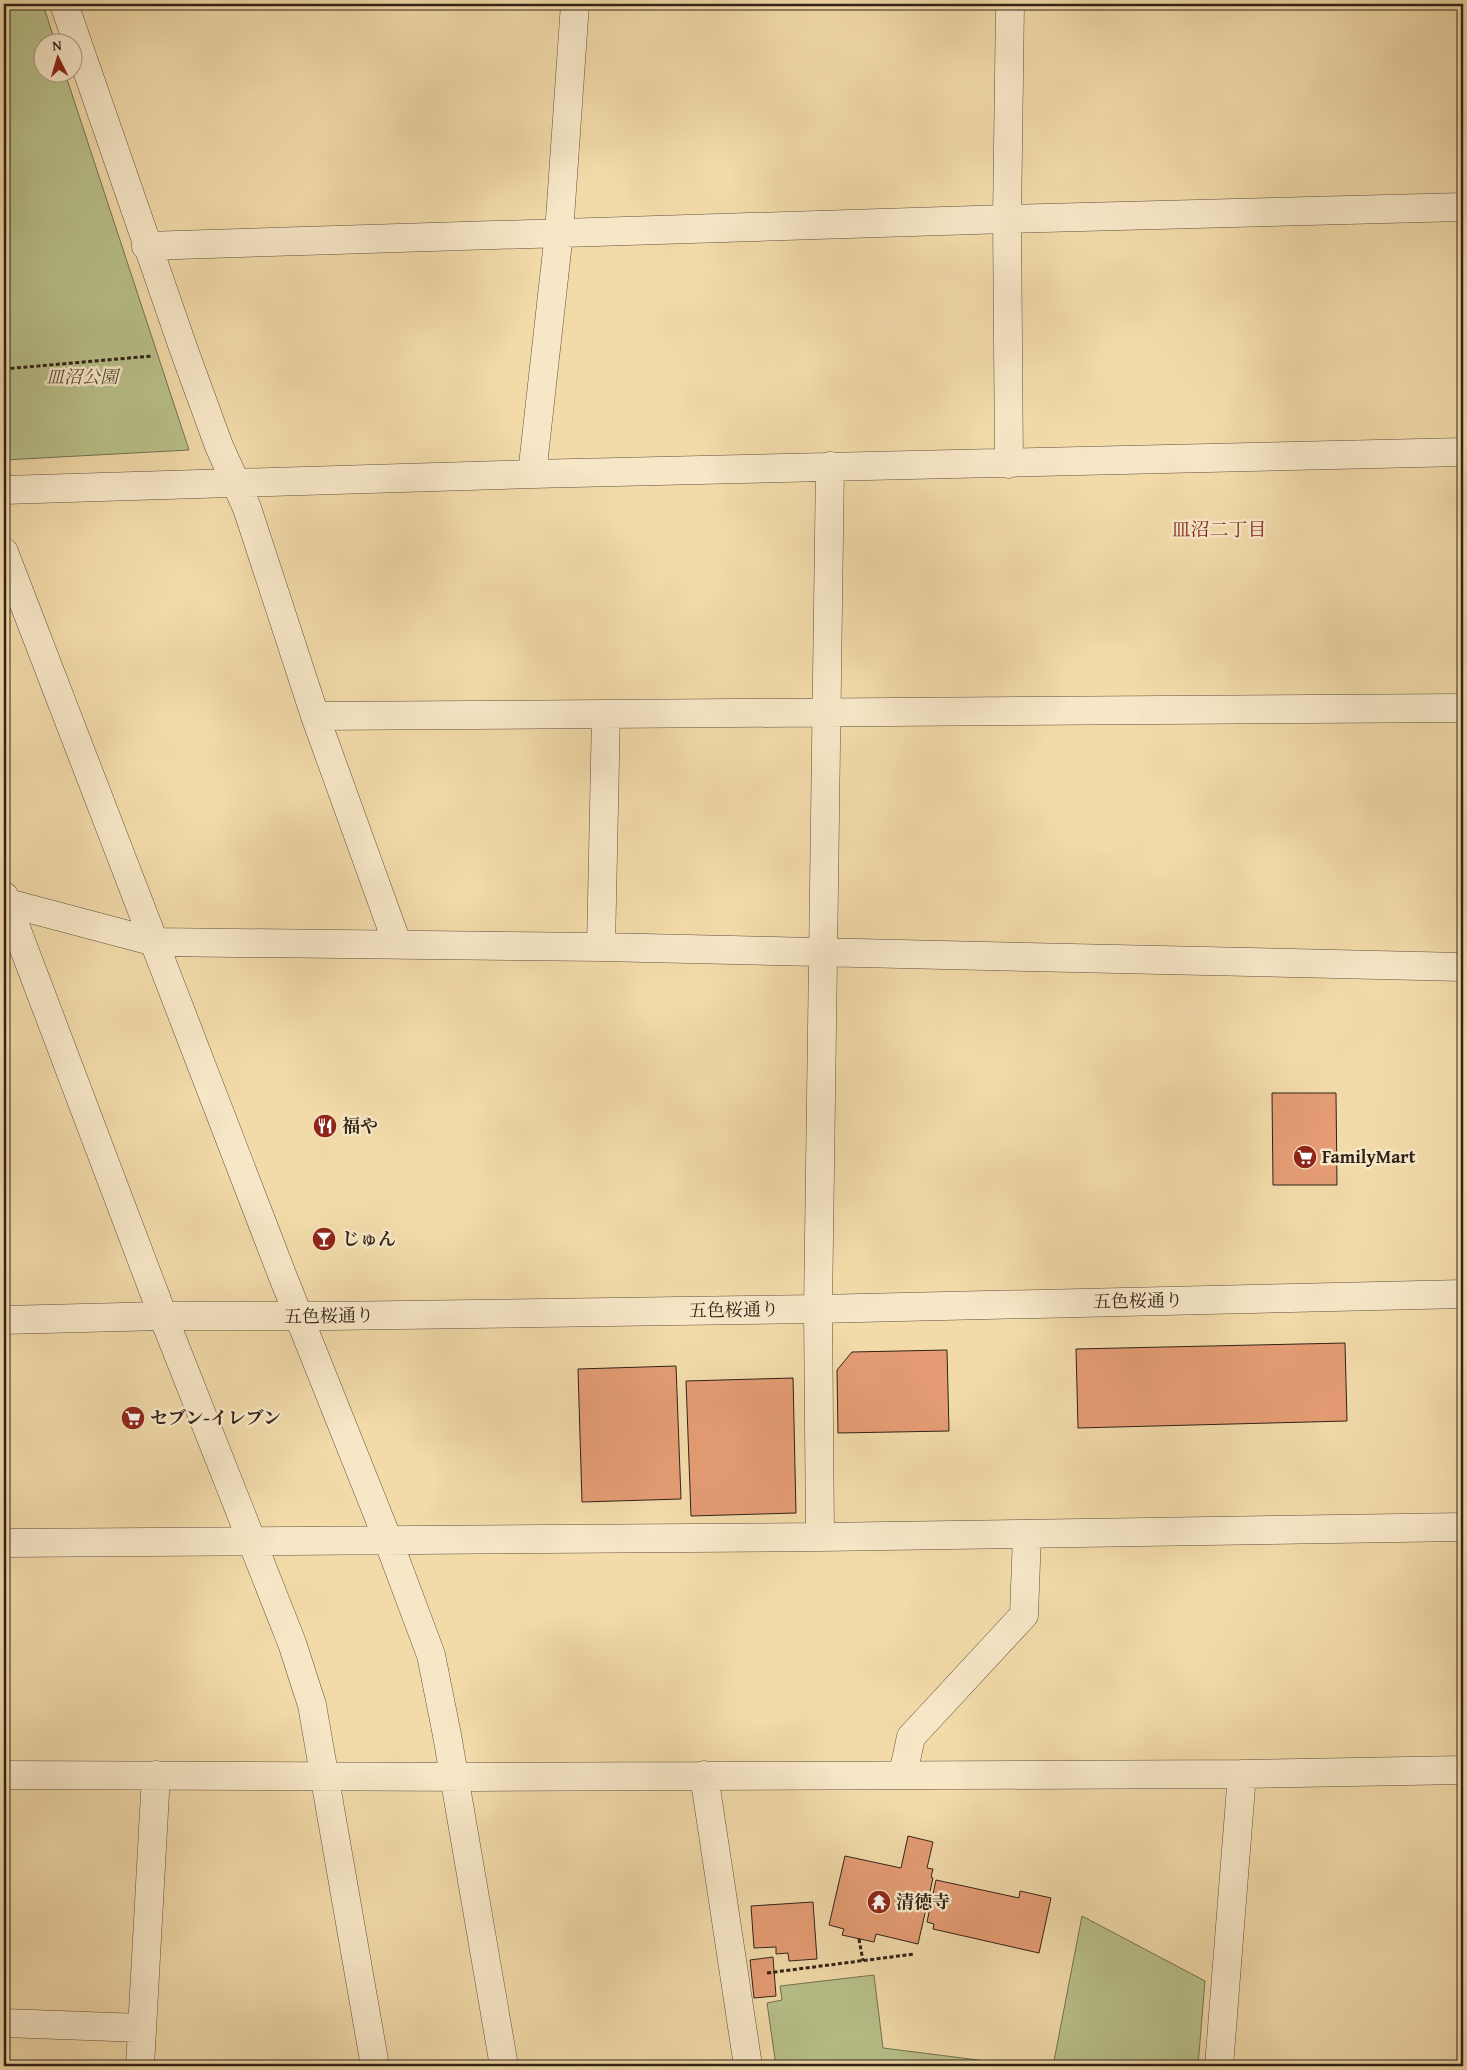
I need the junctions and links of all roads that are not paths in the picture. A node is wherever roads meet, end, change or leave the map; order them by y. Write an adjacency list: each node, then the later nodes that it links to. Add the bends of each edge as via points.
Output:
1 (64, 4): 7 (street)
2 (574, 4): 6 (street)
3 (1010, 4): 5 (street)
4 (1463, 207): 5 (street)
5 (1007, 219): 6 (street); 9 (street)
6 (558, 233): 7 (street); 11 (street)
7 (146, 246): 12 (street)
8 (1463, 452): 9 (street)
9 (1009, 464): 10 (street)
10 (830, 466): 11 (street); 16 (street)
11 (532, 474): 12 (street)
12 (236, 484): 13 (street); 18 (street, via 247,508)
13 (4, 490)
14 (4, 552): 20 (street)
15 (1463, 708): 16 (street)
16 (825, 713): 17 (street); 23 (street)
17 (606, 714): 18 (street); 22 (street)
18 (315, 716): 21 (street)
19 (5, 900): 20 (street); 27 (street)
20 (155, 942): 21 (street); 28 (street)
21 (397, 943): 22 (street)
22 (601, 947): 23 (street)
23 (823, 952): 24 (street); 26 (street)
24 (1463, 967)
25 (1463, 1294): 26 (street, 五色桜通り)
26 (818, 1309): 28 (street, 五色桜通り); 32 (street)
27 (163, 1316): 28 (street, 五色桜通り); 29 (street, 五色桜通り); 33 (street)
28 (298, 1317): 34 (street)
29 (4, 1320)
30 (1463, 1527): 31 (street)
31 (1027, 1534): 32 (street); 37 (street, via 1024,1615 911,1737)
32 (820, 1537): 34 (street)
33 (252, 1540): 34 (street); 35 (street); 42 (street, via 312,1705)
34 (388, 1540): 43 (street, via 431,1655)
35 (4, 1543)
36 (1463, 1770): 38 (street)
37 (903, 1774): 38 (street); 41 (street)
38 (1242, 1774): 50 (street)
39 (4, 1775): 40 (street)
40 (156, 1775): 42 (street); 45 (street)
41 (704, 1775): 43 (street); 49 (street)
42 (325, 1776): 43 (street); 47 (street)
43 (454, 1777): 48 (street)
44 (4, 2023): 45 (street)
45 (142, 2028): 46 (street)
46 (140, 2066)
47 (375, 2066)
48 (504, 2066)
49 (748, 2066)
50 (1219, 2066)

